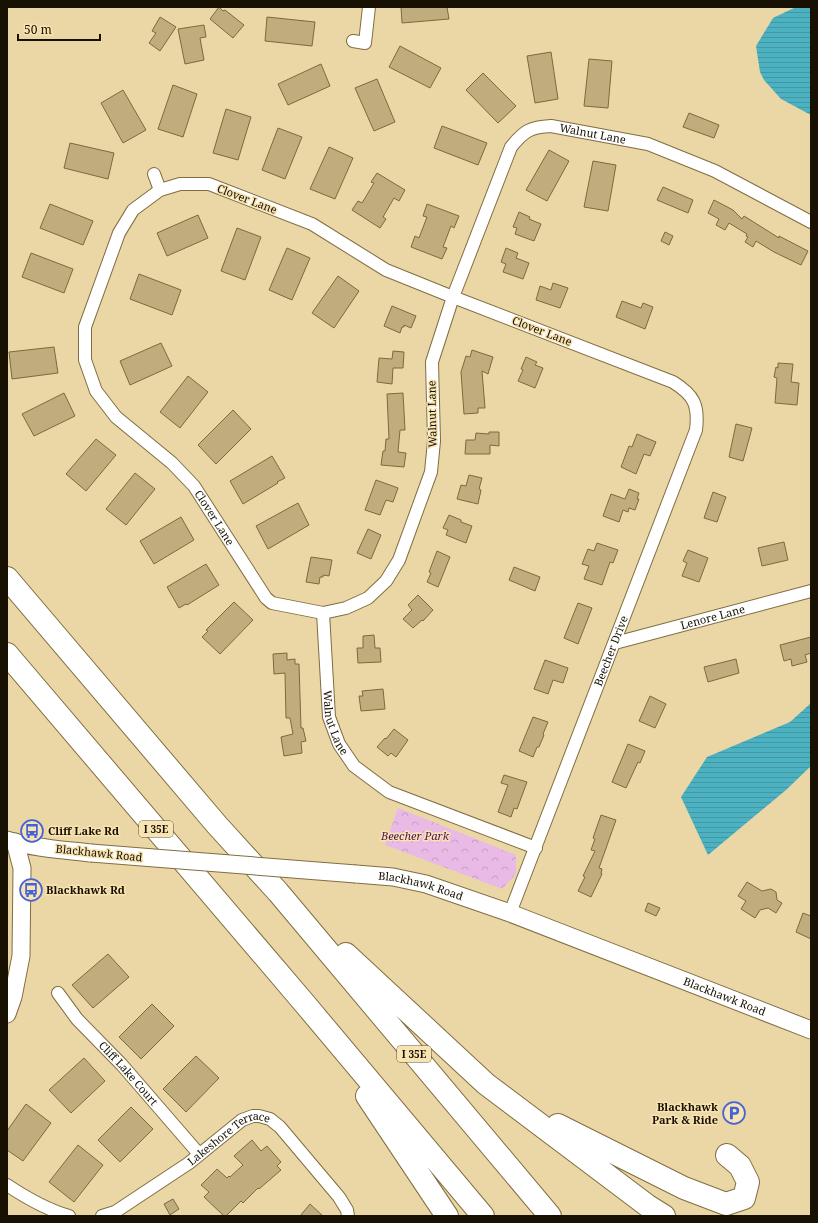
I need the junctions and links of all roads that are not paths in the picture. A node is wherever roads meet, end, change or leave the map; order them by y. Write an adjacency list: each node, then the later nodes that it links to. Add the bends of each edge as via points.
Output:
1 (369, 7): 2 (street, via 365,43)
2 (353, 41)
3 (154, 174): 4 (street)
4 (160, 190): 6 (street, Clover Lane, via 180,184 209,184 312,224 386,270); 10 (street, Clover Lane, via 133,210 119,233 85,327 85,360 96,391 116,417 172,463 194,486 266,598 272,603)
5 (811, 222): 6 (street, Walnut Lane, via 715,171 648,144 551,126 535,127 521,135 511,147)
6 (453, 297): 7 (street, Clover Lane, via 673,382); 10 (street, Walnut Lane, via 432,362 434,441 431,472 400,560 386,581 368,598 346,608)
7 (685, 389): 11 (street, Beecher Drive, via 694,402 698,417 696,430)
8 (7, 578): 15 (highway, I 35E, via 217,825)
9 (811, 591): 11 (street, Lenore Lane)
10 (323, 613): 14 (street, Walnut Lane, via 329,718 339,744 354,766 389,792)
11 (615, 643): 14 (street, Beecher Drive)
12 (7, 654): 18 (highway, I 35E)
13 (10, 846): 16 (street, Blackhawk Road, bridge, via 393,877 426,884); 19 (street, via 22,868 21,956)
14 (536, 848): 16 (street, Beecher Drive)
15 (278, 892): 21 (highway); 30 (highway, I 35E)
16 (510, 913): 20 (street, Blackhawk Road)
17 (58, 993): 22 (street, Cliff Lake Court, via 77,1019 122,1065)
18 (305, 1004): 28 (highway); 29 (highway, I 35E)
19 (7, 1014)
20 (811, 1030)
21 (486, 1084): 23 (highway, via 566,1129 684,1188 726,1204 744,1198 748,1182 740,1166); 31 (highway)
22 (199, 1154): 26 (street, Lakeshore Terrace, via 115,1212); 27 (street, Lakeshore Terrace, via 242,1120 253,1116 270,1119 280,1127 339,1197)
23 (727, 1155)
24 (7, 1185): 25 (street, via 54,1211)
25 (69, 1216)
26 (102, 1216)
27 (348, 1216)
28 (447, 1216)
29 (483, 1216)
30 (550, 1216)
31 (664, 1216)

